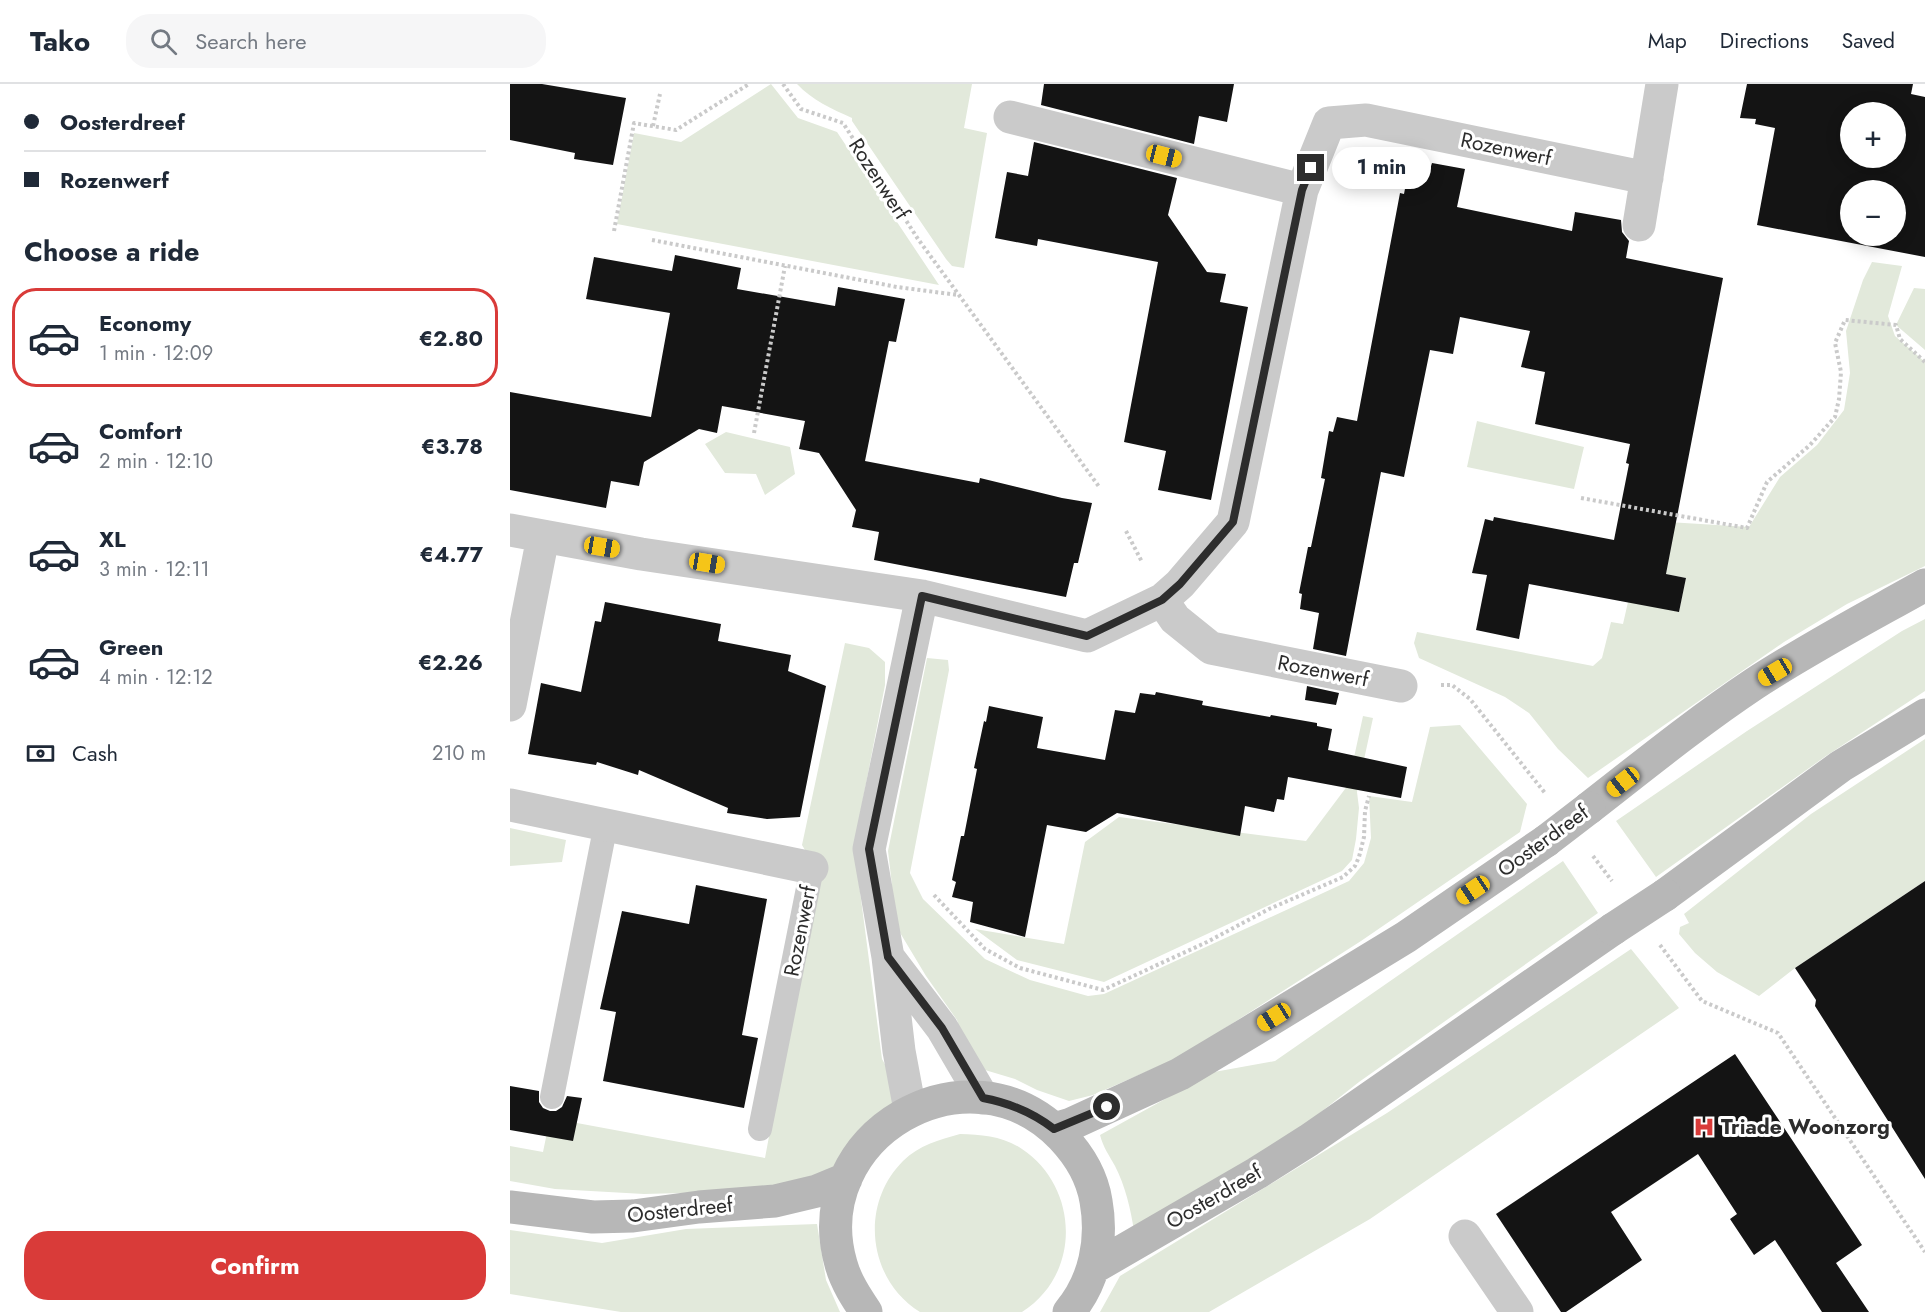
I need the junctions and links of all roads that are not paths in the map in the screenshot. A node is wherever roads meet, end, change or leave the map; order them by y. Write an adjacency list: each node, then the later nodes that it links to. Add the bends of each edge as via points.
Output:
1 (1662, 84): 3 (street)
2 (1010, 117): 4 (street)
3 (1647, 177): 4 (street, Rozenwerf, via 1366,120 1329,123); 5 (street)
4 (1302, 190): 10 (street, Rozenwerf, via 1233,522)
5 (1639, 225)
6 (510, 530): 7 (street, Rozenwerf)
7 (543, 537): 9 (street, Rozenwerf); 12 (street)
8 (1925, 585): 21 (main road, Oosterdreef, bridge, via 1755,684 1546,841 1406,937 1180,1074)
9 (922, 596): 10 (street, Rozenwerf, via 1087,636); 17 (street, via 869,849)
10 (1162, 600): 11 (street, Rozenwerf, via 1175,620 1211,648)
11 (1401, 686)
12 (510, 705)
13 (1925, 715): 26 (main road, Oosterdreef, bridge, via 1841,766 1665,895 1309,1140)
14 (510, 805): 15 (street, Rozenwerf)
15 (606, 824): 16 (street, Rozenwerf); 18 (lane)
16 (812, 868): 22 (lane, Rozenwerf)
17 (888, 957): 19 (street, via 942,1028); 20 (street, via 898,1051)
18 (552, 1097)
19 (983, 1098): 20 (main road, via 958,1097); 21 (main road, via 1021,1108)
20 (910, 1110): 23 (main road, via 872,1138)
21 (1054, 1129): 26 (main road, via 1085,1169 1095,1192 1099,1218)
22 (760, 1130)
23 (846, 1179): 24 (main road, Oosterdreef, via 775,1201 633,1216 593,1217); 27 (main road, via 838,1206 840,1263 850,1289)
24 (510, 1207)
25 (1465, 1236): 29 (street)
26 (1093, 1268): 28 (main road)
27 (866, 1312)
28 (1069, 1312)
29 (1517, 1312)

